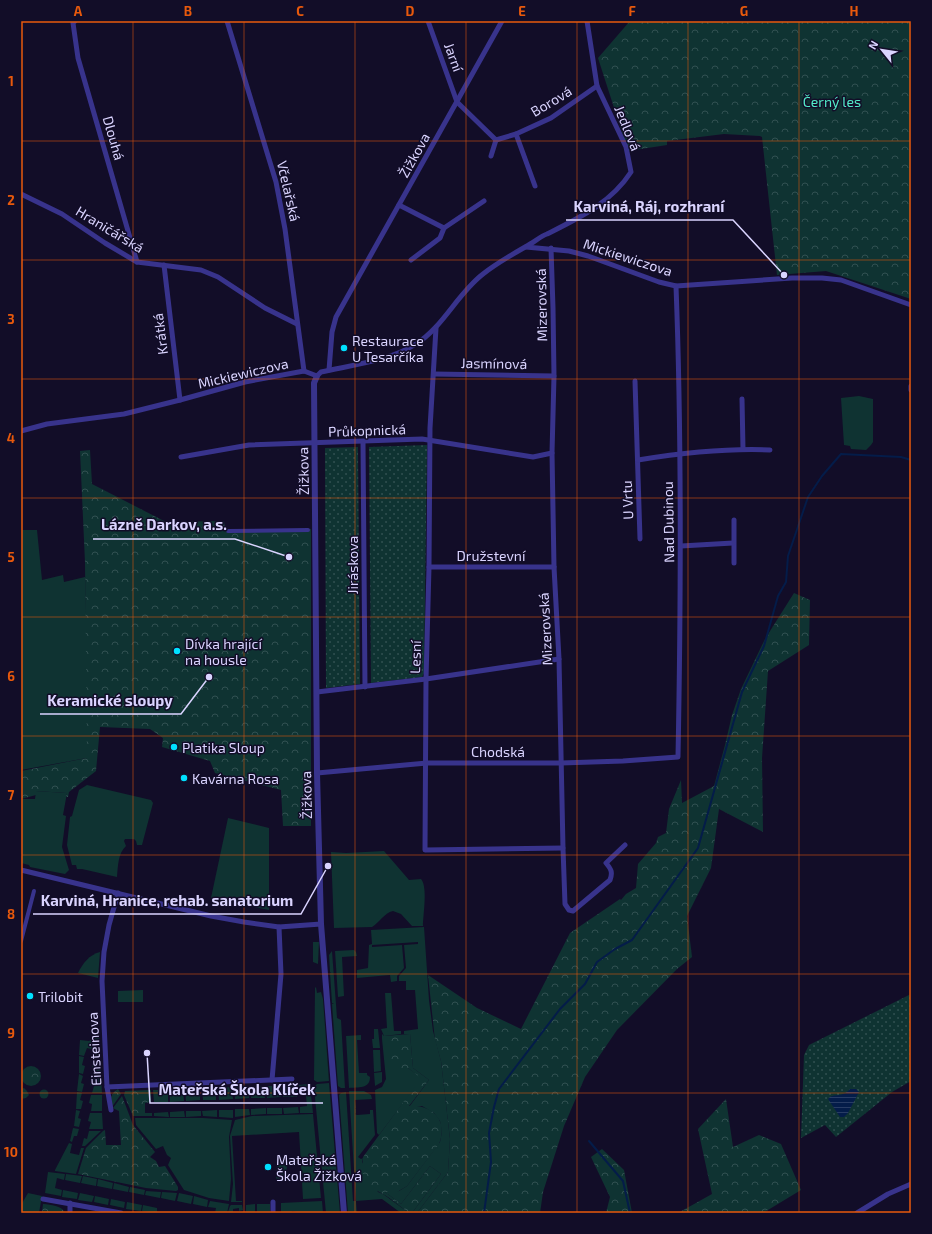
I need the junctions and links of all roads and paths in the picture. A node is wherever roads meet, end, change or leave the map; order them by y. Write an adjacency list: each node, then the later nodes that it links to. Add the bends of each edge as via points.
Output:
1 (75, 21): 19 (street, Dlouhá, via 73,23 78,58)
2 (227, 21): 23 (street, Včelařská, via 276,182 285,229)
3 (428, 21): 7 (street, Jarní)
4 (502, 21): 7 (street, Žižkova)
5 (587, 21): 6 (street, Jedlová)
6 (597, 86): 8 (street, Borová, via 551,118); 16 (street, Jedlová, via 626,147 631,172 605,201)
7 (457, 102): 9 (street); 14 (street, Žižkova)
8 (516, 134): 9 (street, Borová); 11 (street)
9 (496, 140): 10 (street)
10 (491, 156)
11 (535, 186)
12 (21, 194): 19 (street, Hraničářská, via 62,214)
13 (484, 200): 15 (street)
14 (399, 206): 15 (street); 25 (street, Žižkova, via 336,317 332,332)
15 (444, 228): 18 (street, via 440,238)
16 (525, 247): 17 (street, Mickiewiczova); 24 (street, via 482,275 462,294)
17 (551, 248): 21 (street, Mickiewiczova, via 569,250); 29 (street, Mizerovská)
18 (411, 260)
19 (138, 262): 20 (street, Hraničářská)
20 (164, 265): 23 (street, Hraničářská, via 201,270 218,277 265,308); 34 (street, Krátká)
21 (676, 286): 22 (street, Mickiewiczova, via 792,278 834,279); 42 (street, Nad Dubinou, via 680,370)
22 (911, 305)
23 (297, 324): 26 (street, Včelařská)
24 (436, 328): 25 (street, via 416,344 393,355); 27 (street, Lesní)
25 (330, 370): 28 (street)
26 (304, 371): 28 (street, Mickiewiczova); 34 (street, Mickiewiczova, via 245,382)
27 (434, 374): 29 (street, Jasmínová); 36 (street, Lesní)
28 (317, 376): 38 (street, Žižkova, via 314,383)
29 (554, 376): 41 (street, Mizerovská)
30 (635, 381): 44 (street, U Vrtu)
31 (911, 386): 32 (street)
32 (911, 390)
33 (742, 399): 39 (street)
34 (180, 400): 35 (street, Mickiewiczova, via 124,414 47,424)
35 (21, 431)
36 (431, 440): 37 (street, Průkopnická); 41 (street, Průkopnická, via 533,457); 52 (street, Lesní)
37 (363, 442): 38 (street, Průkopnická); 56 (street, Jiráskova)
38 (315, 444): 43 (street, Průkopnická, via 250,445); 57 (street, Žižkova)
39 (743, 449): 40 (street, U Vrtu); 42 (street, U Vrtu)
40 (770, 450)
41 (552, 453): 53 (street, Mizerovská)
42 (679, 453): 44 (street, U Vrtu); 50 (street, Nad Dubinou)
43 (182, 457)
44 (638, 460): 48 (street, U Vrtu)
45 (734, 520): 49 (street)
46 (308, 530): 47 (street)
47 (228, 531)
48 (640, 540)
49 (733, 543): 50 (street); 51 (street)
50 (682, 546): 58 (street, Nad Dubinou)
51 (734, 563)
52 (429, 567): 53 (street, Družstevní); 55 (street, Lesní)
53 (554, 567): 54 (street, Mizerovská)
54 (559, 659): 55 (street); 60 (street, Mizerovská)
55 (426, 679): 56 (street); 59 (street, Lesní)
56 (365, 687): 57 (street)
57 (317, 692): 61 (street, Žižkova)
58 (678, 757): 60 (street, Chodská)
59 (427, 763): 60 (street, Chodská); 61 (street, Chodská); 63 (street, Lesní, via 426,850)
60 (561, 763): 63 (street, Mizerovská)
61 (318, 773): 67 (street, Žižkova)
62 (625, 845): 63 (street, Mizerovská, via 606,863 611,869 610,880 573,911 565,904)
63 (563, 848)
64 (21, 870): 66 (street)
65 (34, 891): 69 (street)
66 (118, 893): 68 (street, via 211,916); 72 (street, Einsteinova, via 104,952 102,981)
67 (321, 924): 68 (street); 81 (street, Žižkova)
68 (279, 927): 71 (street, via 280,974)
69 (21, 941)
70 (292, 1079): 71 (street)
71 (272, 1080): 72 (street)
72 (107, 1087): 73 (street, Einsteinova)
73 (111, 1110)
74 (911, 1184): 82 (street, via 888,1194)
75 (43, 1199): 77 (street)
76 (273, 1202): 80 (street)
77 (70, 1203): 78 (street); 79 (street)
78 (70, 1213)
79 (121, 1213)
80 (273, 1213)
81 (344, 1213)
82 (857, 1213)

